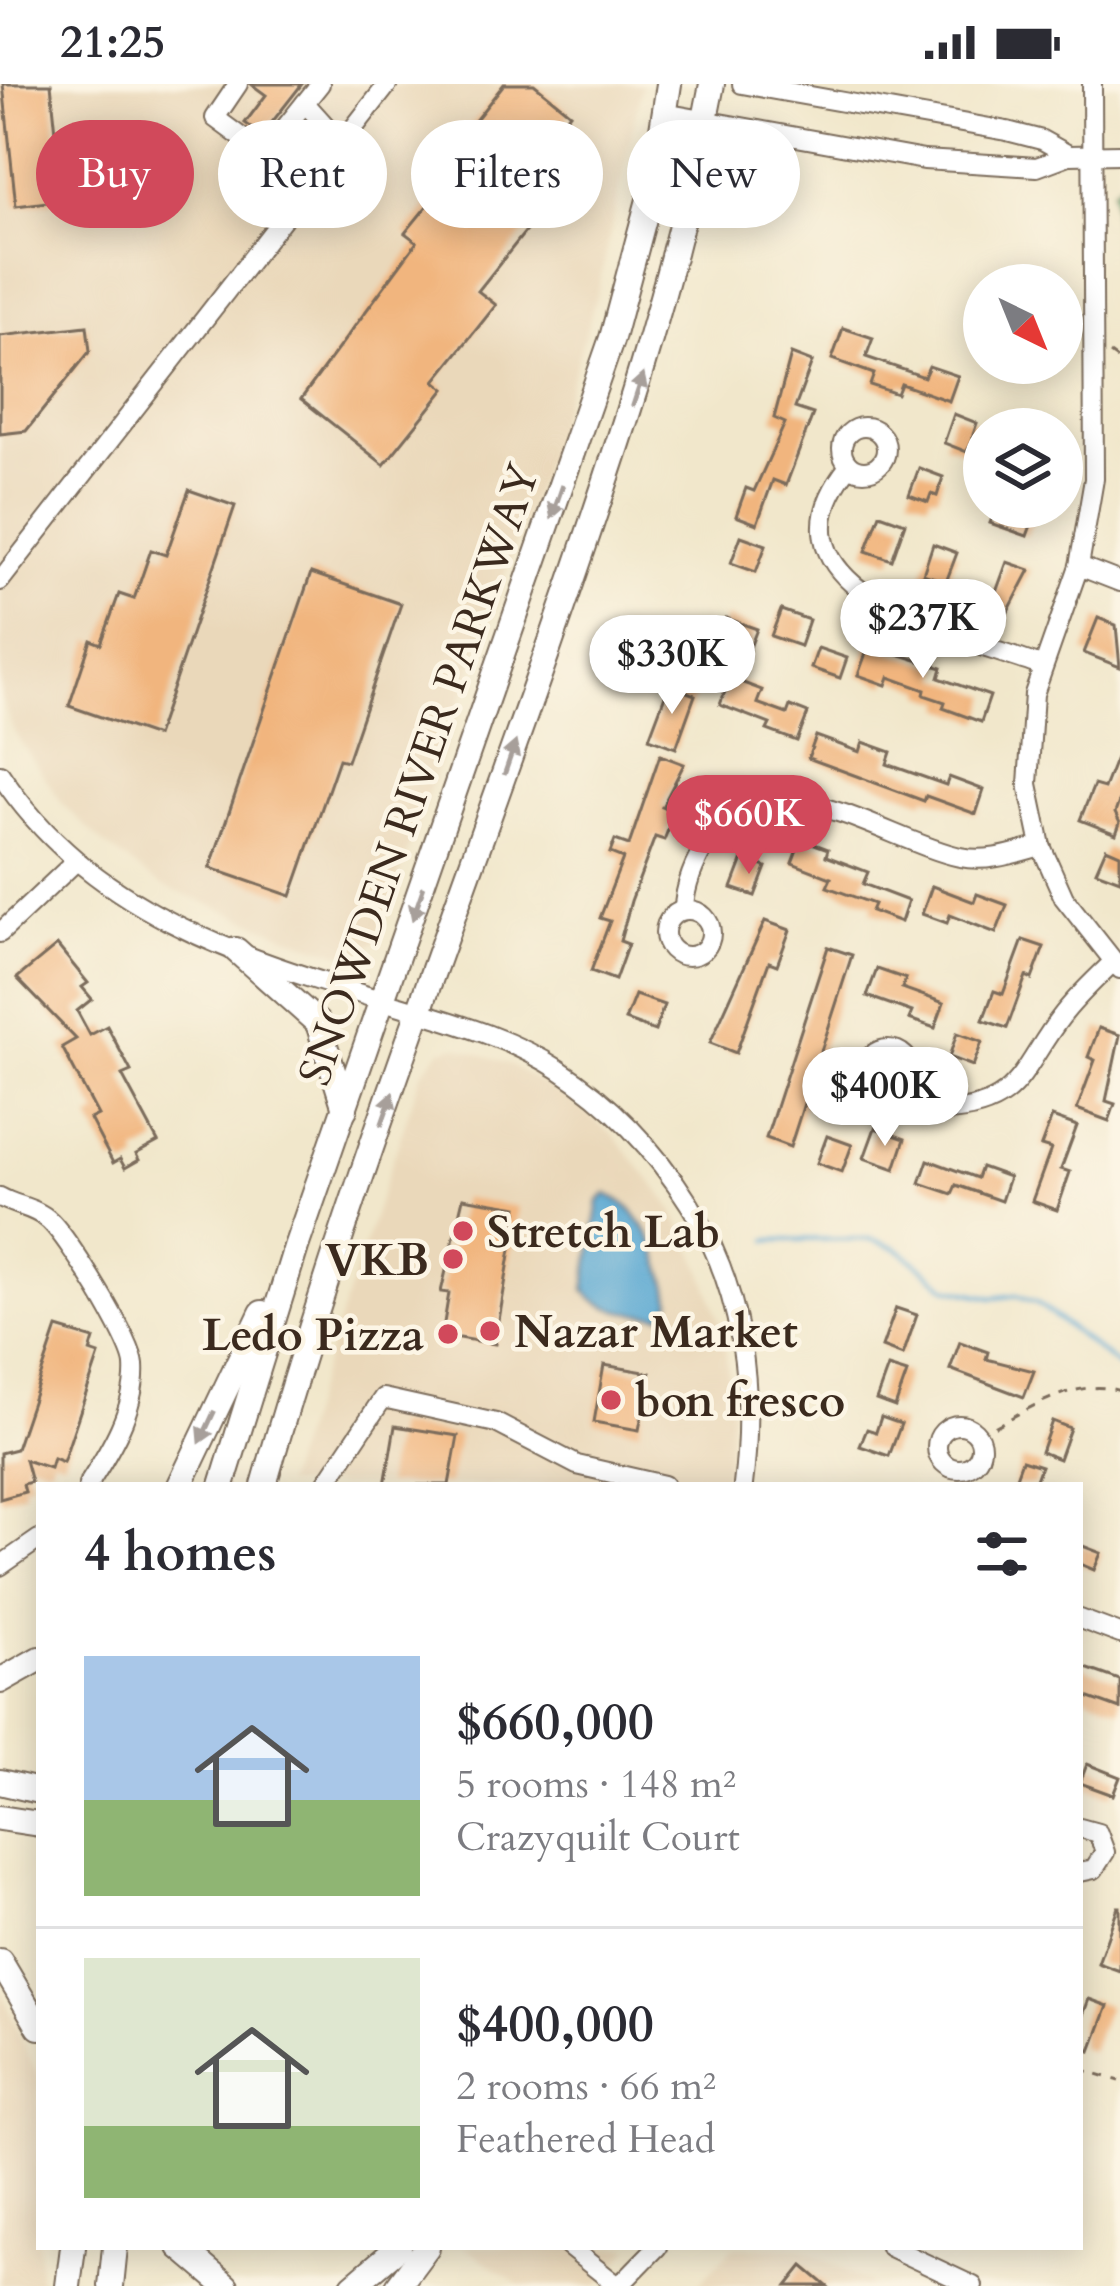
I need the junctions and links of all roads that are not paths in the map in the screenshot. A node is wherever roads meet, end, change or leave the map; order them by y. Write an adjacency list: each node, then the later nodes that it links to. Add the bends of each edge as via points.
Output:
1 (238, 84): 8 (street, via 214,118 264,154)
2 (320, 84): 8 (street)
3 (388, 84): 11 (street)
4 (669, 84): 9 (main road, SNOWDEN RIVER PARKWAY)
5 (712, 84): 12 (main road, SNOWDEN RIVER PARKWAY)
6 (742, 84): 15 (street, via 1007,131)
7 (1092, 84): 16 (street)
8 (304, 103): 10 (street)
9 (664, 113): 12 (street); 31 (main road, SNOWDEN RIVER PARKWAY, one-way to 31, via 612,338)
10 (320, 120)
11 (359, 120)
12 (705, 120)
13 (800, 137): 15 (street, via 924,160 1037,167)
14 (1120, 154): 16 (street)
15 (1070, 155): 16 (street)
16 (1091, 155): 20 (street, via 1094,479)
17 (275, 228): 21 (street)
18 (684, 228): 32 (main road, SNOWDEN RIVER PARKWAY, one-way to 18, via 650,354)
19 (849, 466): 23 (street, via 830,492 826,524 832,555 859,592 886,610)
20 (1079, 566): 22 (street); 23 (street)
21 (0, 581)
22 (1120, 582)
23 (1041, 666): 25 (street, via 1028,770)
24 (0, 774): 26 (street)
25 (1041, 846): 27 (street, via 964,858 806,803 759,803 711,836); 30 (street, via 1076,919)
26 (74, 863): 28 (street); 29 (street, via 148,915)
27 (684, 910)
28 (0, 933)
29 (236, 950): 31 (street); 34 (main road, via 318,1023)
30 (1116, 966): 33 (street, via 1060,1017 1027,1074 995,1100 945,1111)
31 (384, 1001): 32 (street); 34 (main road, SNOWDEN RIVER PARKWAY)
32 (422, 1012): 41 (main road, SNOWDEN RIVER PARKWAY, one-way to 32); 44 (street, via 556,1067 626,1124 681,1191 719,1261 740,1333 749,1408)
33 (906, 1090)
34 (345, 1109): 36 (main road, SNOWDEN RIVER PARKWAY)
35 (0, 1197): 38 (street, via 39,1212 57,1229 130,1348 133,1381 120,1429)
36 (296, 1247): 39 (main road, one-way to 39); 40 (main road, SNOWDEN RIVER PARKWAY)
37 (949, 1477): 37 (street, via 978,1460 979,1435 960,1424 943,1431 938,1456)
38 (90, 1482)
39 (181, 1482)
40 (223, 1482)
41 (265, 1482)
42 (327, 1482): 43 (street, via 382,1398 496,1423 577,1465)
43 (651, 1482)
44 (743, 1482)
45 (36, 1541): 46 (street)
46 (0, 1565)
47 (1083, 1620): 48 (street)
48 (1120, 1634)
49 (36, 1661): 50 (main road)
50 (0, 1681)
51 (0, 1782): 52 (main road)
52 (36, 1790)
53 (0, 1818): 54 (main road)
54 (36, 1824)
55 (1083, 1829): 56 (street, via 1098,1833 1105,1852)
56 (1083, 1871)
57 (0, 1961): 58 (main road)
58 (36, 2022)
59 (62, 2250): 68 (main road)
60 (72, 2250): 68 (main road)
61 (115, 2250): 69 (main road)
62 (184, 2250): 70 (main road)
63 (395, 2250): 71 (main road)
64 (425, 2250): 72 (main road)
65 (573, 2250): 73 (street)
66 (654, 2250): 73 (street)
67 (896, 2250): 74 (street)
68 (64, 2286)
69 (111, 2286)
70 (226, 2286)
71 (353, 2286)
72 (398, 2286)
73 (619, 2286)
74 (973, 2286)

